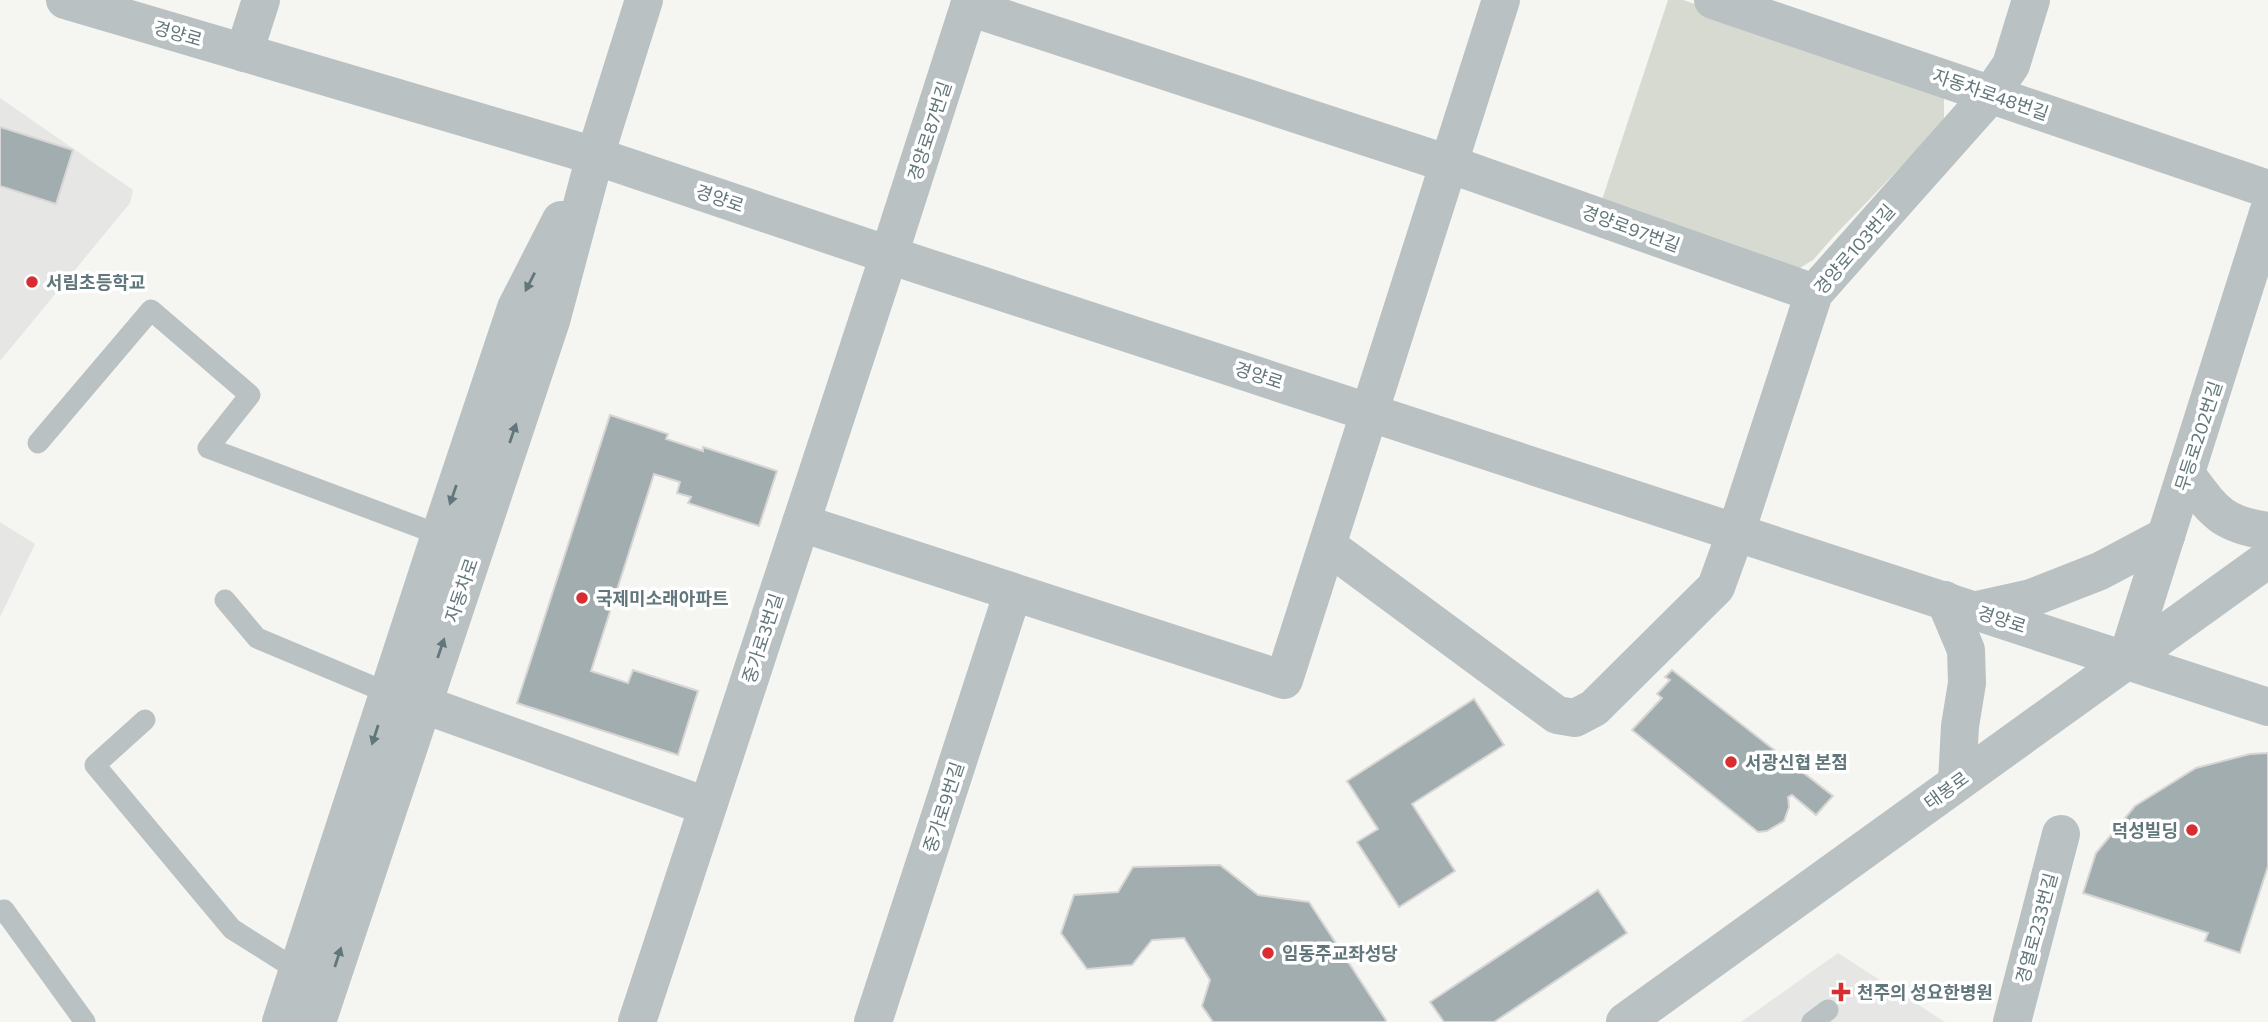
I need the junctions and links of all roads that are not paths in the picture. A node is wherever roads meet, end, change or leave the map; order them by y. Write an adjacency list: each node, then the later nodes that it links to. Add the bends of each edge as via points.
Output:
1 (65, 0): 8 (street, 경양로)
2 (261, 0): 8 (street)
3 (645, 0): 11 (street, 자동차로)
4 (1501, 0): 12 (street)
5 (1713, 0): 10 (street, 자동차로48번길)
6 (2031, 0): 10 (street, 경양로103번길, via 2011,65)
7 (970, 4): 9 (street, 경양로87번길); 15 (street, 경양로87번길)
8 (244, 53): 11 (street, 경양로)
9 (1215, 87): 12 (street, 경양로97번길)
10 (1991, 94): 13 (street, 자동차로48번길); 16 (street, 경양로103번길)
11 (594, 156): 15 (street, 경양로); 23 (street, 자동차로, one-way to 23, via 516,308); 31 (street, 자동차로, one-way to 11, via 551,321)
12 (1449, 164): 16 (street, 경양로97번길); 17 (street)
13 (2268, 189)
14 (2268, 213): 19 (street, 무등로202번길)
15 (889, 255): 17 (street, 경양로); 20 (street, 중가로3번길)
16 (1814, 293): 22 (street, 경양로103번길)
17 (1371, 411): 22 (street, 경양로); 25 (street)
18 (38, 443): 23 (lane, via 151,310 250,395 208,448)
19 (2186, 474): 21 (street, via 2225,519); 24 (street, 무등로202번길)
20 (801, 523): 27 (street); 35 (street, 중가로3번길)
21 (2268, 531)
22 (1736, 532): 25 (street, via 1716,587 1594,709 1575,718 1558,715); 29 (street, 경양로)
23 (440, 535): 31 (street, 자동차로)
24 (2166, 536): 29 (street, via 2100,571 2031,598); 30 (street, 무등로202번길)
25 (1328, 545): 27 (street, via 1284,680)
26 (2268, 559): 30 (street, 태봉로)
27 (1013, 592): 43 (street, 중가로9번길)
28 (225, 600): 31 (lane, via 257,638)
29 (1960, 605): 30 (street, 경양로); 34 (street, via 1967,683)
30 (2127, 659): 32 (street, 경양로); 34 (street, 태봉로)
31 (405, 699): 35 (street); 38 (street, 자동차로, one-way to 38); 41 (street, 자동차로, one-way to 31)
32 (2268, 707)
33 (145, 720): 38 (lane, via 94,765 232,929)
34 (1957, 782): 44 (street, 태봉로)
35 (706, 806): 42 (street, 중가로3번길)
36 (2061, 834): 45 (street, 경열로233번길)
37 (0, 913): 39 (lane, via 4,910)
38 (297, 970): 40 (street, 자동차로)
39 (85, 1022)
40 (281, 1022)
41 (317, 1022)
42 (637, 1022)
43 (873, 1022)
44 (1625, 1022)
45 (2012, 1022)

